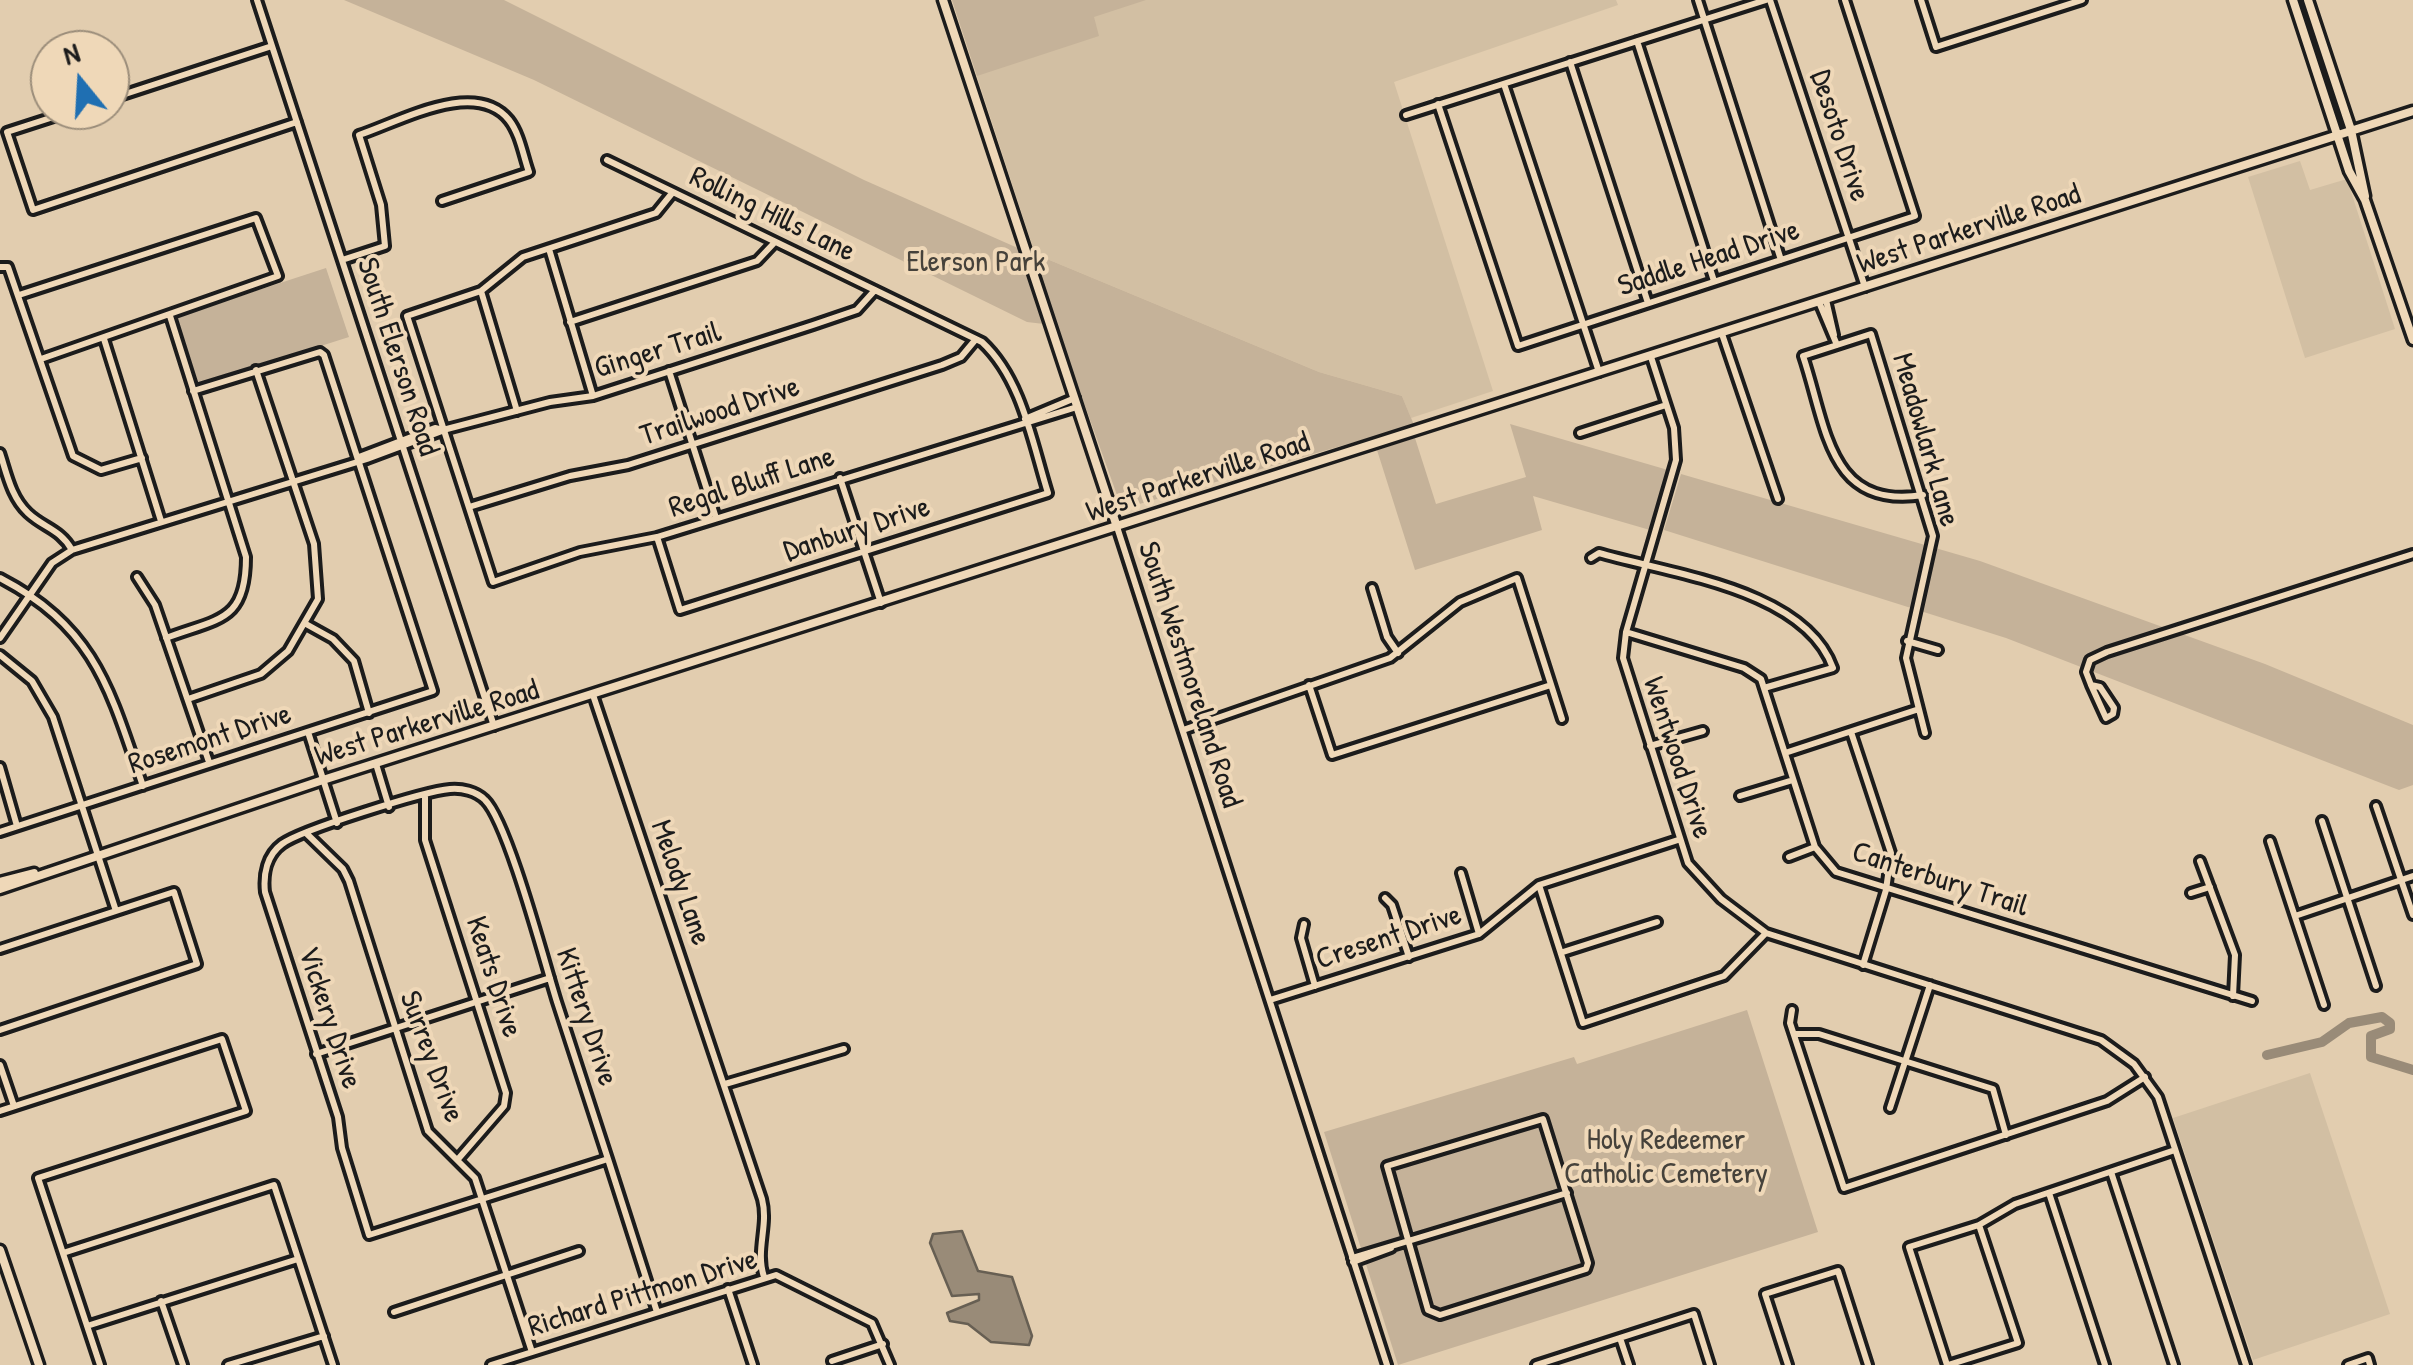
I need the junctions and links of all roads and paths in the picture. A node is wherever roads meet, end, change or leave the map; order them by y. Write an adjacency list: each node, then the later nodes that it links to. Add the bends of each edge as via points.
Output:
1 (258, 0): 12 (street, South Elerson Road)
2 (943, 0): 55 (main road, South Westmoreland Road)
3 (1698, 0): 10 (street)
4 (1768, 0): 10 (street); 27 (street, Desoto Drive)
5 (1845, 0): 27 (street, Saddle Head Drive, via 1915,216)
6 (1921, 0): 7 (street, via 1936,46)
7 (2082, 0)
8 (2293, 0): 22 (main road)
9 (2308, 0): 21 (main road)
10 (1704, 20): 11 (street); 31 (street)
11 (1637, 41): 13 (street); 33 (street)
12 (272, 46): 15 (street); 19 (street, South Elerson Road)
13 (1570, 62): 14 (street); 39 (street)
14 (1504, 84): 16 (street); 42 (street)
15 (130, 92)
16 (1438, 104): 18 (street); 42 (street, Saddle Head Drive, via 1518,346)
17 (2413, 111): 21 (main road, West Parkerville Road)
18 (1406, 115)
19 (297, 122): 20 (street, via 33,210 8,132); 30 (street, South Elerson Road)
20 (30, 125)
21 (2351, 130): 22 (main road, West Parkerville Road); 25 (main road)
22 (2338, 134): 25 (main road); 34 (main road, West Parkerville Road)
23 (607, 160): 24 (street, Rolling Hills Lane)
24 (674, 192): 28 (street, Rolling Hills Lane); 29 (street, via 656,214)
25 (2365, 200): 46 (main road)
26 (442, 201): 30 (street, via 528,172 510,122 492,106 458,102 359,135 381,205 385,246)
27 (1848, 239): 31 (street, Saddle Head Drive); 34 (street, Desoto Drive)
28 (775, 241): 35 (street, Rolling Hills Lane); 41 (street, via 757,262)
29 (549, 248): 36 (street, via 524,257); 41 (street)
30 (342, 260): 61 (street, South Elerson Road)
31 (1781, 260): 33 (street, Saddle Head Drive)
32 (4, 267): 37 (street)
33 (1714, 281): 39 (street, Saddle Head Drive)
34 (1865, 286): 38 (main road, West Parkerville Road)
35 (875, 290): 45 (street, Rolling Hills Lane); 51 (street, Ginger Trail, via 857,310)
36 (481, 292): 57 (street); 59 (street, via 408,316)
37 (19, 295): 40 (street, via 256,218 278,276); 49 (street)
38 (1822, 301): 43 (main road, West Parkerville Road); 47 (street)
39 (1648, 303): 42 (street, Saddle Head Drive)
40 (170, 316): 44 (street); 53 (street)
41 (570, 322): 54 (street)
42 (1583, 324): 52 (street)
43 (1722, 334): 48 (main road, West Parkerville Road); 71 (street)
44 (104, 338): 49 (street); 64 (street)
45 (976, 339): 58 (street, Rolling Hills Lane, via 1002,361); 62 (street, Trailwood Drive, via 942,365)
46 (2413, 340)
47 (1837, 345): 69 (street, Meadowlark Lane, via 1871,334); 69 (street, via 1803,356 1840,466 1854,485 1892,500)
48 (1651, 357): 52 (main road, West Parkerville Road); 56 (street, Wentwood Drive)
49 (41, 360): 64 (street, via 72,456 101,470)
50 (256, 370): 53 (street); 65 (street, via 320,352); 67 (street)
51 (669, 372): 54 (street, Ginger Trail); 62 (street)
52 (1599, 372): 75 (main road, West Parkerville Road)
53 (193, 392): 70 (street)
54 (593, 396): 57 (street, Ginger Trail)
55 (1076, 402): 58 (street, Regal Bluff Lane); 75 (main road, South Westmoreland Road)
56 (1666, 404): 60 (street); 81 (street, Wentwood Drive, via 1676,460)
57 (517, 411): 59 (street, Ginger Trail)
58 (1024, 420): 66 (street, Regal Bluff Lane); 68 (street, Rolling Hills Lane)
59 (443, 430): 61 (street, Ginger Trail); 72 (street)
60 (1580, 433)
61 (402, 443): 65 (street, Ginger Trail); 104 (street, South Elerson Road)
62 (693, 445): 72 (street, Trailwood Drive); 73 (street)
63 (0, 452): 77 (street, via 16,498)
64 (142, 458): 74 (street)
65 (358, 458): 67 (street, Ginger Trail); 102 (street, Rosemont Drive, via 433,691)
66 (840, 478): 73 (street, Regal Bluff Lane); 78 (street)
67 (292, 479): 70 (street, Ginger Trail); 87 (street, via 317,563 318,599)
68 (1048, 493): 78 (street, Danbury Drive)
69 (1923, 495): 91 (street, Meadowlark Lane, via 1931,560)
70 (229, 498): 74 (street, Ginger Trail); 90 (street, via 246,557 246,590 230,614)
71 (1778, 499)
72 (469, 507): 76 (street, Regal Bluff Lane, via 493,582 580,552)
73 (716, 518): 76 (street, Regal Bluff Lane)
74 (161, 521): 77 (street, Ginger Trail)
75 (1117, 528): 86 (main road, West Parkerville Road); 105 (street, South Westmoreland Road)
76 (656, 537): 78 (street, Danbury Drive, via 680,610)
77 (72, 550): 85 (street, Ginger Trail)
78 (864, 551): 86 (street)
79 (2413, 554): 95 (street, via 2107,652 2090,660)
80 (1591, 558): 81 (street, via 1599,553)
81 (1645, 566): 88 (street, Wentwood Drive); 98 (street, via 1772,605 1820,640 1834,668)
82 (0, 578): 85 (street)
83 (137, 578): 90 (street)
84 (1372, 588): 93 (street)
85 (30, 594): 89 (street, Ginger Trail); 117 (street, via 89,649 107,680)
86 (881, 603): 99 (main road, West Parkerville Road)
87 (306, 624): 100 (street, via 260,674); 102 (street, via 354,661)
88 (1626, 632): 98 (street, via 1744,668); 110 (street, Wentwood Drive, via 1626,678)
89 (0, 638)
90 (166, 638): 100 (street)
91 (1907, 641): 92 (street); 101 (street, Meadowlark Lane)
92 (1938, 650)
93 (1398, 654): 96 (street, via 1460,602 1517,578); 97 (street)
94 (0, 655): 120 (street, via 32,681 53,717)
95 (2091, 684): 95 (street, via 2106,718 2114,708)
96 (1551, 685): 97 (street, via 1332,756); 103 (street)
97 (1308, 686): 105 (street)
98 (1764, 688): 111 (street, Canterbury Trail)
99 (593, 695): 104 (main road, West Parkerville Road); 173 (street, Melody Lane)
100 (188, 699): 112 (street)
101 (1917, 710): 108 (street); 109 (street, Meadowlark Lane)
102 (370, 712): 107 (street, Rosemont Drive)
103 (1562, 719)
104 (494, 727): 113 (main road, West Parkerville Road)
105 (1183, 730): 160 (street, South Westmoreland Road)
106 (1703, 731): 110 (street)
107 (308, 732): 112 (street, Rosemont Drive); 115 (street)
108 (1851, 732): 111 (street); 140 (street, via 1891,853)
109 (1925, 733)
110 (1650, 746): 128 (street, Wentwood Drive)
111 (1785, 754): 116 (street, Canterbury Trail)
112 (209, 762): 117 (street, Rosemont Drive)
113 (376, 764): 115 (main road, West Parkerville Road); 122 (street)
114 (0, 767): 125 (street)
115 (323, 780): 124 (street); 131 (main road, West Parkerville Road)
116 (1793, 780): 119 (street); 130 (street, Canterbury Trail)
117 (143, 786): 120 (street, Rosemont Drive)
118 (425, 795): 122 (street, Kittery Drive); 155 (street, Kittery Drive, via 467,790 498,818); 161 (street, Keats Drive, via 425,840)
119 (1740, 796)
120 (80, 806): 125 (street, Rosemont Drive); 131 (street)
121 (2376, 806): 136 (street)
122 (390, 807): 124 (street, Kittery Drive)
123 (2322, 821): 143 (street)
124 (337, 823): 127 (street, Kittery Drive)
125 (17, 826): 126 (street, Rosemont Drive)
126 (0, 832)
127 (306, 833): 165 (street, Surrey Drive, via 349,881); 169 (street, Vickery Drive, via 280,845 264,882)
128 (1678, 840): 137 (street, Cresent Drive); 149 (street, Wentwood Drive, via 1696,873)
129 (2270, 841): 146 (street)
130 (1815, 846): 132 (street); 140 (street, Canterbury Trail, via 1836,872)
131 (96, 854): 138 (main road, West Parkerville Road); 144 (street)
132 (1789, 857)
133 (2200, 860): 139 (street)
134 (1460, 873): 150 (street)
135 (2413, 876): 136 (street)
136 (2401, 880): 143 (street); 145 (street)
137 (1539, 885): 150 (street, Cresent Drive); 152 (street)
138 (0, 886)
139 (2210, 887): 141 (street); 159 (street, via 2235,955)
140 (1886, 890): 154 (street); 159 (street, Canterbury Trail)
141 (2191, 892)
142 (1386, 898): 153 (street)
143 (2349, 898): 146 (street); 158 (street)
144 (116, 911): 151 (street); 166 (street, via 174,892 197,964)
145 (2413, 915)
146 (2295, 916): 163 (street)
147 (1657, 922): 152 (street)
148 (1304, 924): 157 (street, via 1301,938)
149 (1766, 933): 152 (street, via 1724,976 1583,1023); 154 (street, Wentwood Drive)
150 (1479, 934): 153 (street, Cresent Drive)
151 (0, 949)
152 (1562, 952)
153 (1409, 956): 157 (street, Cresent Drive)
154 (1863, 966): 156 (street, Wentwood Drive)
155 (550, 978): 161 (street); 180 (street, Kittery Drive)
156 (1930, 985): 170 (street); 172 (street, Wentwood Drive, via 2102,1040)
157 (1315, 986): 160 (street, Cresent Drive)
158 (2376, 986)
159 (2233, 996): 162 (street, Canterbury Trail)
160 (1270, 1000): 191 (street, South Westmoreland Road)
161 (478, 1001): 165 (street); 179 (street, Keats Drive, via 507,1100)
162 (2252, 1001)
163 (2324, 1005)
164 (1792, 1010): 167 (street)
165 (396, 1027): 169 (street); 179 (street, Surrey Drive, via 428,1131)
166 (0, 1030)
167 (1794, 1034): 170 (street, via 1819,1034); 177 (street, via 1844,1188)
168 (844, 1049): 173 (street)
169 (316, 1054): 184 (street, Vickery Drive, via 369,1235)
170 (1904, 1062): 175 (street); 177 (street, via 1993,1089)
171 (0, 1065): 174 (street)
172 (2146, 1077): 177 (street, via 2107,1101); 178 (street, Wentwood Drive)
173 (726, 1084): 193 (street, Melody Lane, via 764,1208 758,1248)
174 (14, 1106): 176 (street); 189 (street, via 222,1038 246,1111 38,1178)
175 (1890, 1108)
176 (0, 1110)
177 (2006, 1135)
178 (2175, 1150): 181 (street); 222 (street, Wentwood Drive)
179 (460, 1158): 184 (street, Surrey Drive)
180 (608, 1159): 184 (street); 197 (street, Kittery Drive)
181 (2111, 1172): 183 (street); 221 (street)
182 (1567, 1193): 186 (street); 186 (street, via 1586,1269 1496,1298 1440,1315 1428,1310); 186 (street, via 1544,1118 1389,1162)
183 (2049, 1193): 185 (street); 220 (street)
184 (482, 1198): 192 (street, Surrey Drive)
185 (1979, 1226): 219 (street, via 2018,1342); 219 (street, via 1909,1248)
186 (1408, 1243): 191 (street)
187 (0, 1250): 205 (main road)
188 (580, 1251): 192 (street)
189 (63, 1253): 190 (street, via 274,1185); 198 (street)
190 (298, 1258): 195 (street); 199 (street)
191 (1353, 1260): 213 (street, South Westmoreland Road)
192 (507, 1275): 196 (street); 202 (street, Surrey Drive)
193 (764, 1277): 194 (street, Richard Pittmon Drive); 201 (street, Richard Pittmon Drive, via 788,1278 872,1323)
194 (728, 1289): 197 (street, Richard Pittmon Drive); 211 (street)
195 (161, 1302): 198 (street); 207 (street)
196 (394, 1312)
197 (657, 1312): 202 (street, Richard Pittmon Drive)
198 (87, 1326): 206 (street)
199 (324, 1336): 208 (street); 209 (street)
200 (1620, 1338): 214 (street); 215 (street); 216 (street, via 1694,1314)
201 (883, 1344): 203 (street); 212 (street, Richard Pittmon Drive)
202 (532, 1352): 210 (street, Richard Pittmon Drive)
203 (832, 1361)
204 (2369, 1362): 223 (street)
205 (38, 1365)
206 (100, 1365)
207 (184, 1365)
208 (228, 1365)
209 (333, 1365)
210 (491, 1365)
211 (753, 1365)
212 (890, 1365)
213 (1386, 1365)
214 (1536, 1365)
215 (1629, 1365)
216 (1710, 1365)
217 (1788, 1365): 218 (street, via 1765,1294 1838,1272)
218 (1868, 1365)
219 (1948, 1365)
220 (2105, 1365)
221 (2174, 1365)
222 (2246, 1365)
223 (2348, 1365)

